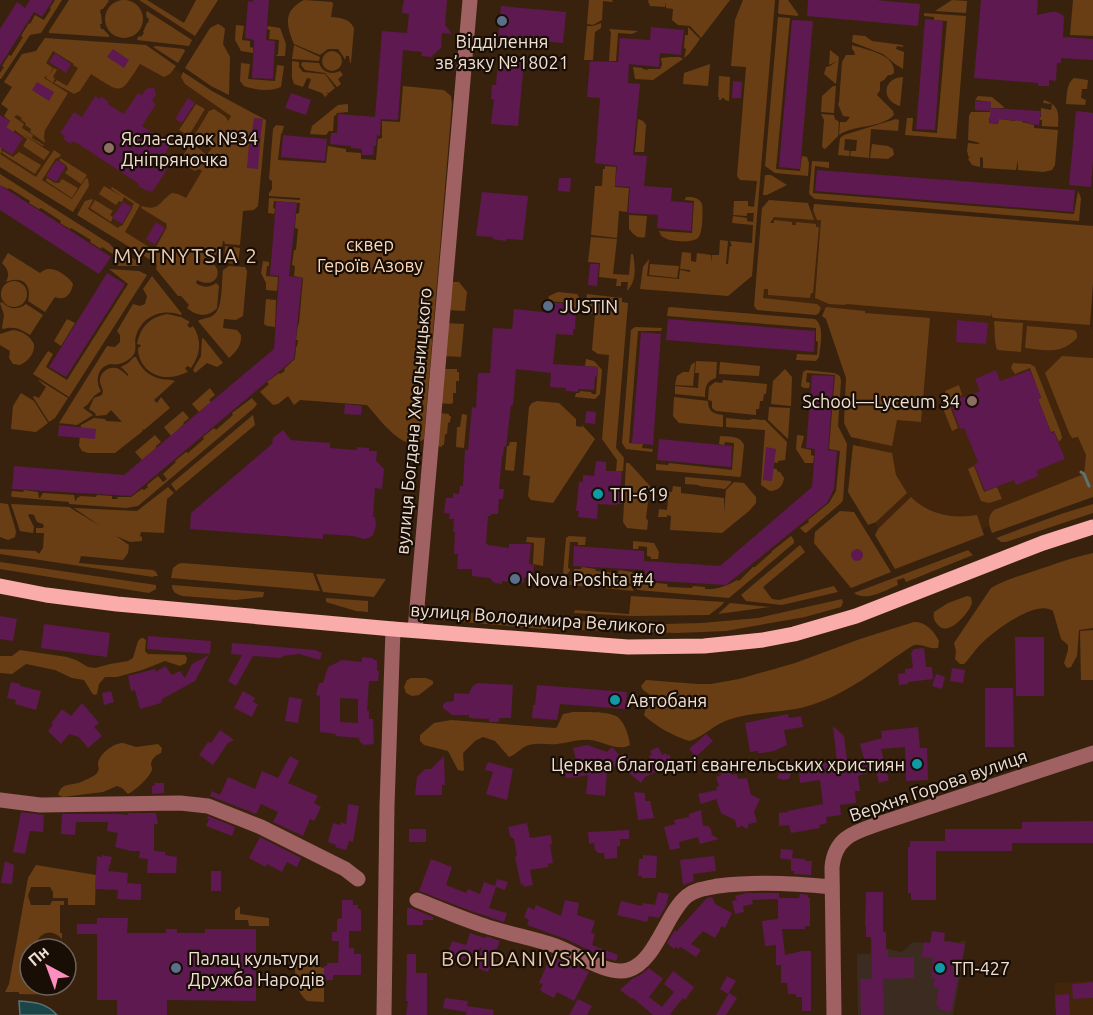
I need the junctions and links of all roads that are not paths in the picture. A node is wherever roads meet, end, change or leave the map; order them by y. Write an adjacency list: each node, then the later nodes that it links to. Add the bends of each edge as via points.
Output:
1 (470, 0): 5 (street, вулиця Богдана Хмельницького)
2 (1093, 527): 5 (main road, вулиця Володимира Великого, via 856,616 763,640 645,647)
3 (0, 586): 4 (main road, вулиця Володимира Великого, via 117,604)
4 (393, 628): 5 (main road, вулиця Володимира Великого); 11 (street)
5 (415, 630)
6 (1093, 753): 9 (street, Верхня Горова вулиця, via 856,832 834,851)
7 (0, 800): 8 (street, via 40,805 208,806 261,827)
8 (358, 879)
9 (832, 887): 10 (street, via 755,883 696,891 681,903 642,961 622,971); 12 (street, Верхня Горова вулиця)
10 (417, 900)
11 (384, 1010)
12 (834, 1015)

